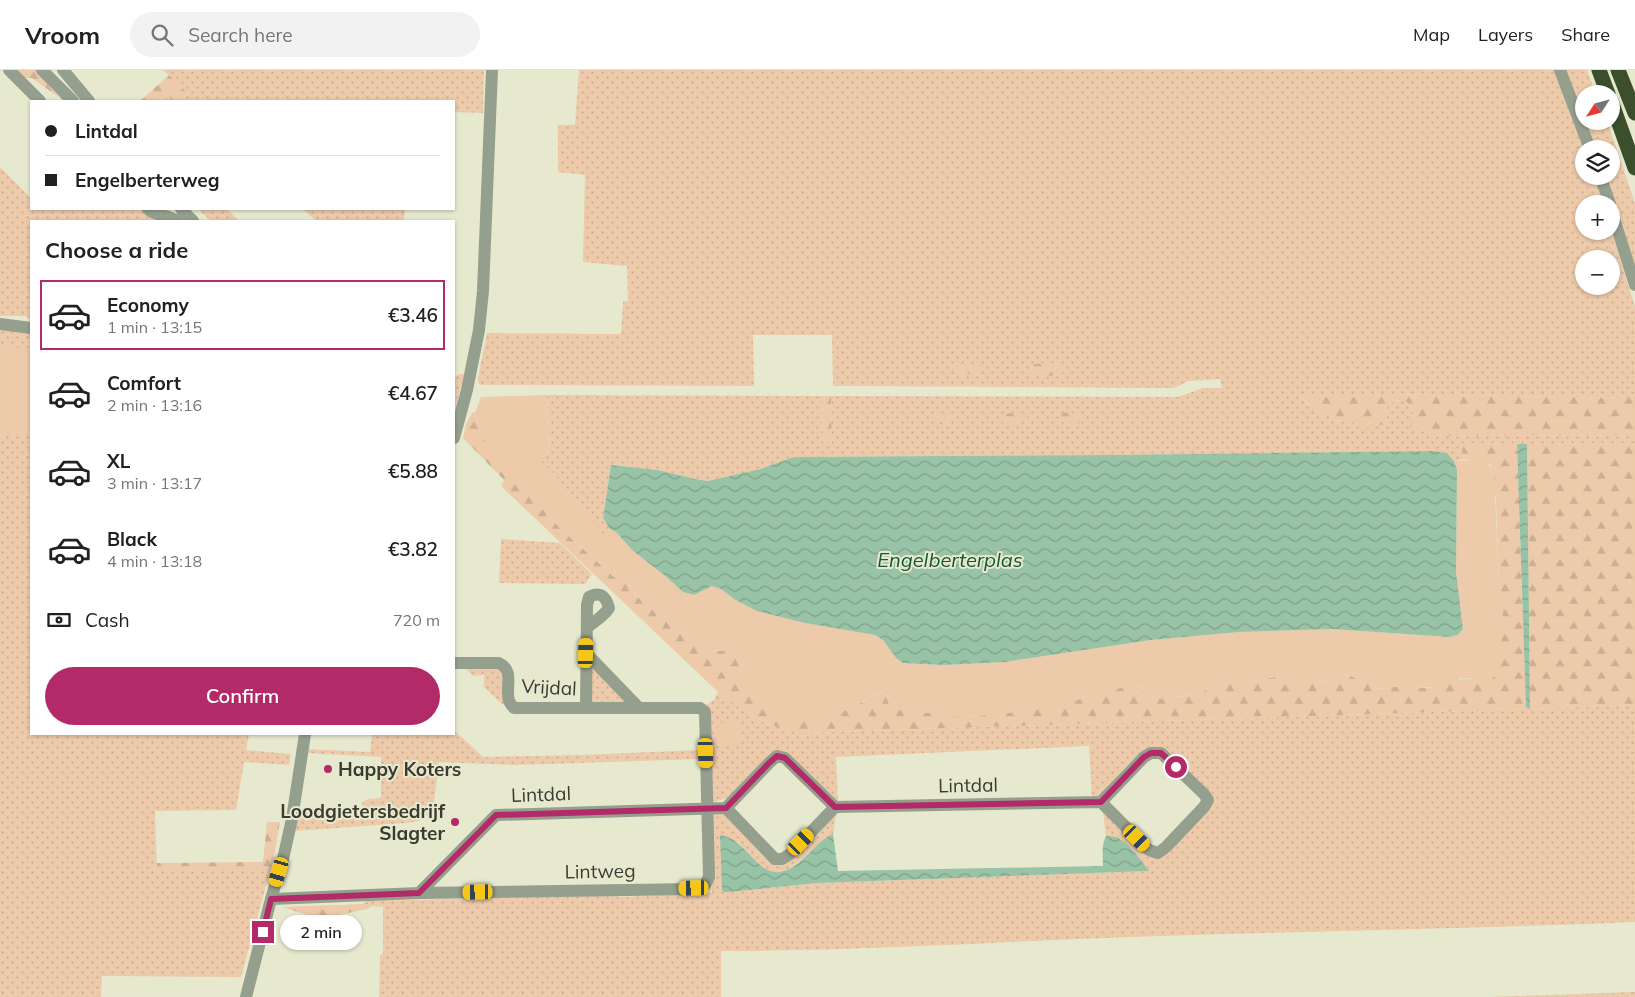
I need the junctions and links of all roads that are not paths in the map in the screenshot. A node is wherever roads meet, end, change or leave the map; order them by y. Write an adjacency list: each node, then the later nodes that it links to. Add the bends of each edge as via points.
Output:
1 (9, 70): 9 (street)
2 (42, 70): 10 (street)
3 (63, 70): 11 (street)
4 (492, 70): 24 (street, via 483,291 479,330)
5 (1560, 70): 14 (street)
6 (1599, 70): 8 (highway)
7 (1618, 70): 12 (highway)
8 (1605, 85)
9 (39, 100)
10 (72, 100)
11 (88, 100)
12 (1635, 114)
13 (1620, 127): 15 (highway)
14 (1587, 140)
15 (1635, 168)
16 (149, 210): 18 (street)
17 (182, 210): 19 (street)
18 (176, 220)
19 (193, 220)
20 (1620, 238): 21 (street)
21 (1635, 285)
22 (0, 324): 23 (street)
23 (30, 328)
24 (455, 434)
25 (587, 628): 26 (street, Vrijdal)
26 (586, 653): 28 (street, Vrijdal); 29 (street, Vrijdal)
27 (455, 663): 28 (street, Vrijdal, via 499,663 505,666 509,674 509,700 514,708)
28 (586, 708): 29 (street, Vrijdal)
29 (639, 708): 34 (street, Vrijdal, via 700,708 705,712)
30 (306, 735): 36 (street, via 292,819)
31 (1101, 802): 31 (street, via 1149,850 1158,852 1208,800 1161,753 1151,753); 32 (street, Lintdal)
32 (835, 807): 33 (street, via 785,758 777,756); 33 (street, via 782,859 775,858)
33 (726, 808): 34 (street, Lintdal)
34 (707, 809): 35 (street, Lintdal, via 496,815); 35 (street, Lintweg, via 709,877 705,885 694,888)
35 (419, 893): 36 (street)
36 (271, 899): 37 (street)
37 (246, 997)

